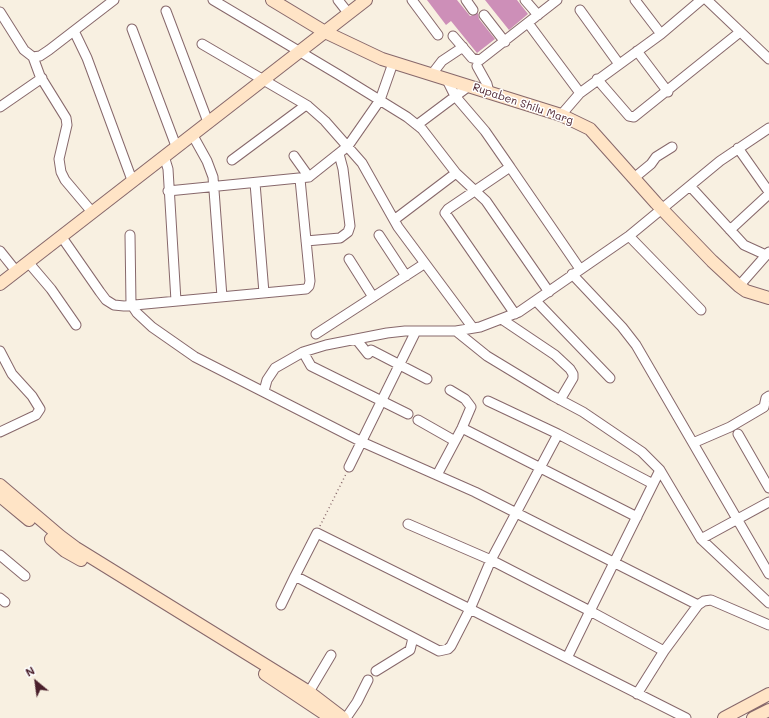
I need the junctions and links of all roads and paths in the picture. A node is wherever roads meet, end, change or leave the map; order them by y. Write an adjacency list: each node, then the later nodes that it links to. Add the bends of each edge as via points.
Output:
1 (114, 0): 22 (street)
2 (213, 0): 31 (street)
3 (272, 0): 23 (street, Rupaben Shilu Marg)
4 (338, 0): 17 (street)
5 (366, 0): 17 (street)
6 (412, 0): 26 (street)
7 (466, 0): 13 (street)
8 (525, 0): 19 (street)
9 (557, 0): 19 (street)
10 (635, 0): 25 (street)
11 (701, 0): 25 (street)
12 (707, 0): 24 (street)
13 (473, 10)
14 (580, 10): 36 (street)
15 (166, 11): 52 (street)
16 (0, 12): 33 (street, via 24,50)
17 (349, 14): 23 (street)
18 (484, 15): 28 (street)
19 (538, 16): 20 (street)
20 (528, 23): 28 (street); 46 (street)
21 (132, 29): 56 (street)
22 (74, 31): 33 (street, via 40,56); 68 (street, via 87,58)
23 (325, 32): 31 (street); 35 (street, Rupaben Shilu Marg)
24 (740, 32): 34 (street); 45 (street)
25 (661, 34): 32 (street)
26 (438, 35)
27 (453, 36): 30 (street)
28 (505, 42): 30 (street, via 480,60 472,58)
29 (202, 44): 41 (street)
30 (463, 47): 38 (street, via 442,61)
31 (300, 51): 41 (street); 48 (street)
32 (637, 51): 36 (street); 45 (street)
33 (33, 57): 39 (street)
34 (769, 59)
35 (393, 63): 38 (street, Rupaben Shilu Marg); 48 (street)
36 (619, 64): 42 (street)
37 (477, 66): 44 (street)
38 (432, 74): 40 (street, Rupaben Shilu Marg)
39 (42, 78): 50 (street); 76 (street, via 68,125 59,159 61,172)
40 (446, 78): 43 (street, Rupaben Shilu Marg); 47 (street)
41 (263, 79): 49 (street); 52 (street)
42 (598, 79): 45 (street, via 628,116 634,117 641,113); 46 (street)
43 (469, 86): 44 (street, Rupaben Shilu Marg); 47 (street)
44 (489, 92): 51 (street, Rupaben Shilu Marg)
45 (668, 92)
46 (580, 93): 51 (street)
47 (456, 96): 53 (street); 64 (street)
48 (380, 100): 53 (street); 57 (street)
49 (306, 105): 57 (street); 63 (street)
50 (0, 107)
51 (560, 115): 67 (street, Rupaben Shilu Marg, via 590,129)
52 (208, 122): 55 (street)
53 (417, 126): 65 (street)
54 (769, 128): 59 (street)
55 (192, 134): 56 (street); 71 (street, via 210,169)
56 (176, 146): 61 (street)
57 (348, 146): 60 (street); 77 (street, via 362,164)
58 (672, 146): 67 (street)
59 (738, 148): 70 (street); 74 (street)
60 (339, 154): 66 (street); 83 (street, via 350,226 348,232 340,238)
61 (164, 156): 68 (street); 73 (street, via 168,169)
62 (294, 156): 66 (street)
63 (232, 160)
64 (510, 167): 72 (street); 90 (street)
65 (456, 173): 72 (street); 77 (street)
66 (304, 178): 69 (street); 83 (street)
67 (634, 178): 75 (street, Rupaben Shilu Marg)
68 (132, 180): 76 (street)
69 (255, 184): 71 (street); 95 (street)
70 (690, 186): 75 (street); 78 (street)
71 (214, 187): 73 (street); 96 (street)
72 (476, 190): 94 (street); 103 (street, via 445,213)
73 (168, 191): 99 (street)
74 (769, 193): 78 (street)
75 (662, 210): 82 (street); 93 (street, Rupaben Shilu Marg)
76 (92, 212): 81 (street)
77 (394, 220): 88 (street)
78 (730, 230): 85 (street, via 744,245)
79 (130, 235): 101 (street)
80 (379, 235): 91 (street)
81 (61, 236): 87 (street); 101 (street, via 106,300 114,305)
82 (629, 236): 90 (street); 102 (street)
83 (306, 241): 95 (street, via 309,286 302,290)
84 (0, 251): 89 (street)
85 (768, 254): 93 (street)
86 (349, 259): 97 (street)
87 (28, 262): 89 (street); 105 (street)
88 (424, 264): 91 (street); 106 (street)
89 (16, 272): 92 (street)
90 (576, 272): 94 (street); 131 (street, via 636,345)
91 (406, 276): 97 (street)
92 (0, 283)
93 (739, 286): 98 (street, Rupaben Shilu Marg, via 746,291)
94 (549, 292): 100 (street)
95 (264, 293): 96 (street)
96 (222, 297): 99 (street)
97 (373, 297): 109 (street)
98 (769, 298)
99 (176, 301): 101 (street)
100 (536, 301): 103 (street); 114 (street)
101 (132, 305): 117 (street, via 152,327 195,357)
102 (701, 310)
103 (515, 314): 104 (street)
104 (503, 320): 106 (street); 120 (street, via 570,368 573,378)
105 (76, 325)
106 (472, 328): 108 (street)
107 (416, 331): 108 (street); 110 (street); 113 (street)
108 (456, 331): 120 (street, via 487,356)
109 (316, 334)
110 (356, 339): 112 (street); 113 (street, via 370,352)
111 (0, 351): 126 (street, via 12,374 40,409 36,415)
112 (303, 352): 117 (street, via 275,368 267,380); 119 (street, via 311,366)
113 (400, 364): 115 (street); 119 (street)
114 (610, 378)
115 (427, 379)
116 (450, 390): 125 (street, via 465,399 471,407)
117 (264, 391): 130 (street)
118 (769, 396): 131 (street, via 764,408 730,427)
119 (382, 400): 122 (street); 130 (street)
120 (560, 400): 134 (street, via 607,427 642,452)
121 (488, 401): 127 (street)
122 (408, 414)
123 (418, 420): 129 (street)
124 (0, 421): 126 (street)
125 (462, 428): 129 (street); 133 (street)
126 (3, 431)
127 (558, 434): 133 (street); 136 (street)
128 (738, 434): 137 (street)
129 (455, 441): 135 (street)
130 (362, 442): 132 (street); 135 (street)
131 (693, 443): 142 (street)
132 (349, 467): 144 (path)
133 (540, 467): 140 (street); 141 (street)
134 (660, 470): 136 (street); 145 (street)
135 (437, 475): 140 (street)
136 (653, 484): 141 (street)
137 (769, 488)
138 (0, 489): 164 (street, via 76,548); 167 (street, via 65,551 190,626)
139 (769, 502): 142 (street)
140 (516, 512): 147 (street); 148 (street)
141 (637, 516): 148 (street)
142 (738, 519): 145 (street); 149 (street)
143 (408, 524): 147 (street)
144 (317, 533): 151 (street); 155 (street)
145 (702, 539): 152 (street)
146 (0, 555): 150 (street)
147 (491, 560): 155 (street); 156 (street)
148 (614, 561): 154 (street); 156 (street)
149 (769, 574)
150 (25, 576)
151 (295, 576): 153 (street); 158 (street)
152 (769, 603)
153 (281, 605)
154 (698, 605): 157 (street, via 711,600); 159 (street)
155 (470, 609): 158 (street, via 448,650 439,651); 161 (street)
156 (590, 611): 159 (street); 161 (street)
157 (769, 625)
158 (413, 638): 162 (street, via 410,650)
159 (664, 651): 165 (street)
160 (331, 655): 164 (street)
161 (567, 658): 165 (street)
162 (376, 671)
163 (368, 680): 169 (street)
164 (309, 692): 168 (street)
165 (637, 694): 170 (street)
166 (769, 694): 171 (street)
167 (331, 718)
168 (343, 718)
169 (346, 718)
170 (686, 718)
171 (724, 718)

